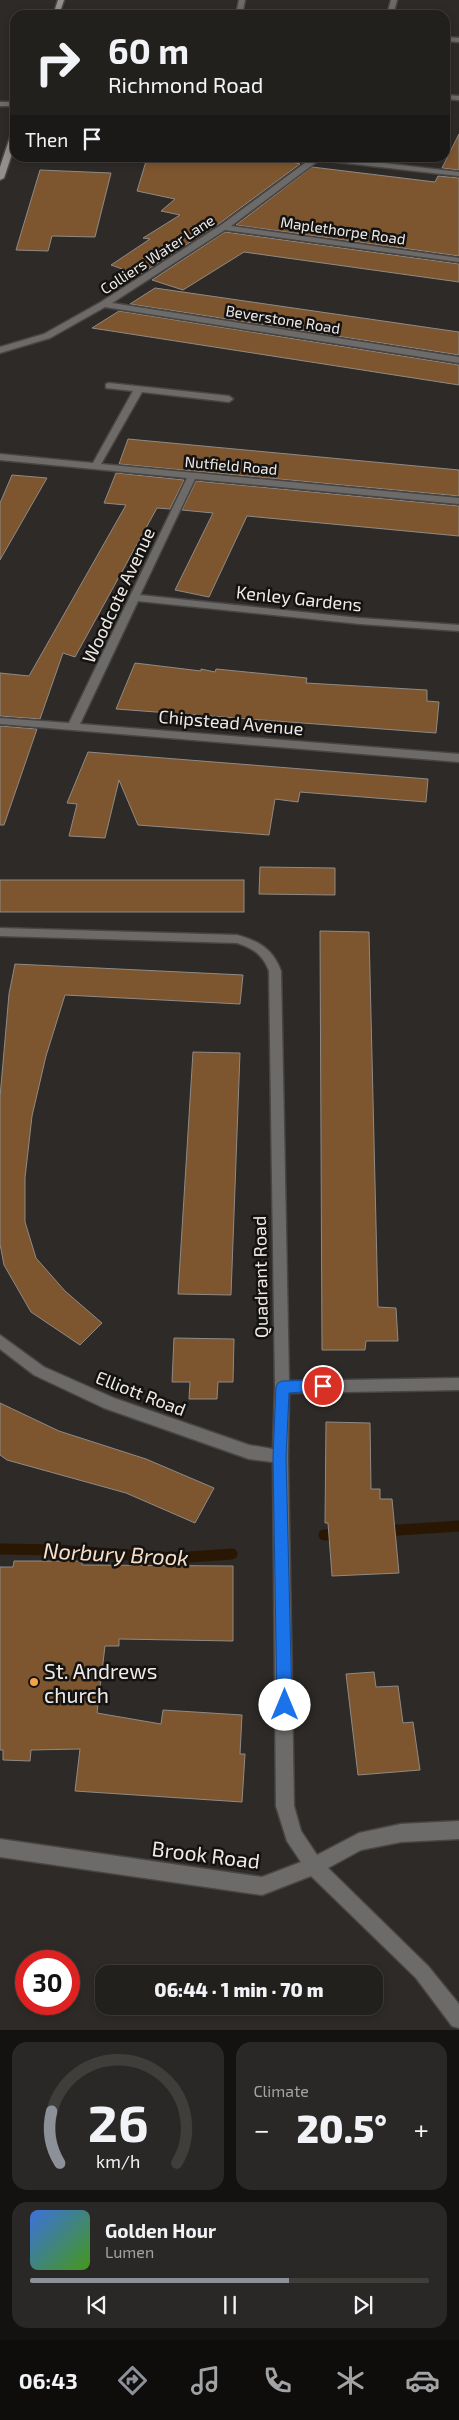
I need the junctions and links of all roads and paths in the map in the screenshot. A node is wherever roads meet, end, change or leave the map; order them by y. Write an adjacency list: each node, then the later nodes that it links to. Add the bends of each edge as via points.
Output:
1 (10, 149): 5 (main road)
2 (311, 162): 6 (street, Colliers Water Lane)
3 (352, 162): 4 (street)
4 (459, 174)
5 (0, 178)
6 (224, 228): 7 (street, Maplethorpe Road); 8 (street, Colliers Water Lane)
7 (459, 260)
8 (104, 304): 9 (street, Colliers Water Lane, via 47,336); 10 (street, Beverstone Road)
9 (0, 350)
10 (459, 360)
11 (109, 386): 12 (street)
12 (139, 389): 13 (street); 15 (street)
13 (228, 398)
14 (0, 457): 15 (street, Nutfield Road)
15 (95, 467): 16 (street, Nutfield Road)
16 (192, 476): 17 (street, Nutfield Road); 18 (street, Woodcote Avenue)
17 (459, 502)
18 (136, 598): 19 (street, Kenley Gardens); 21 (street, Woodcote Avenue)
19 (459, 628)
20 (0, 721): 21 (street, Chipstead Avenue)
21 (73, 727): 22 (street, Chipstead Avenue)
22 (459, 758)
23 (0, 932): 26 (street, Quadrant Road, via 237,939 257,946 272,960 276,980)
24 (0, 1341): 27 (street, Elliott Road, via 39,1371 109,1403 249,1452)
25 (459, 1384): 26 (street)
26 (282, 1387): 27 (street, Quadrant Road)
27 (280, 1457): 30 (street, Quadrant Road, via 285,1806 293,1835)
28 (459, 1830): 30 (street, Brook Road, via 401,1833 359,1842)
29 (0, 1848): 30 (street, Brook Road, via 262,1886)
30 (314, 1866): 31 (street, via 422,1972)
31 (459, 2019)

